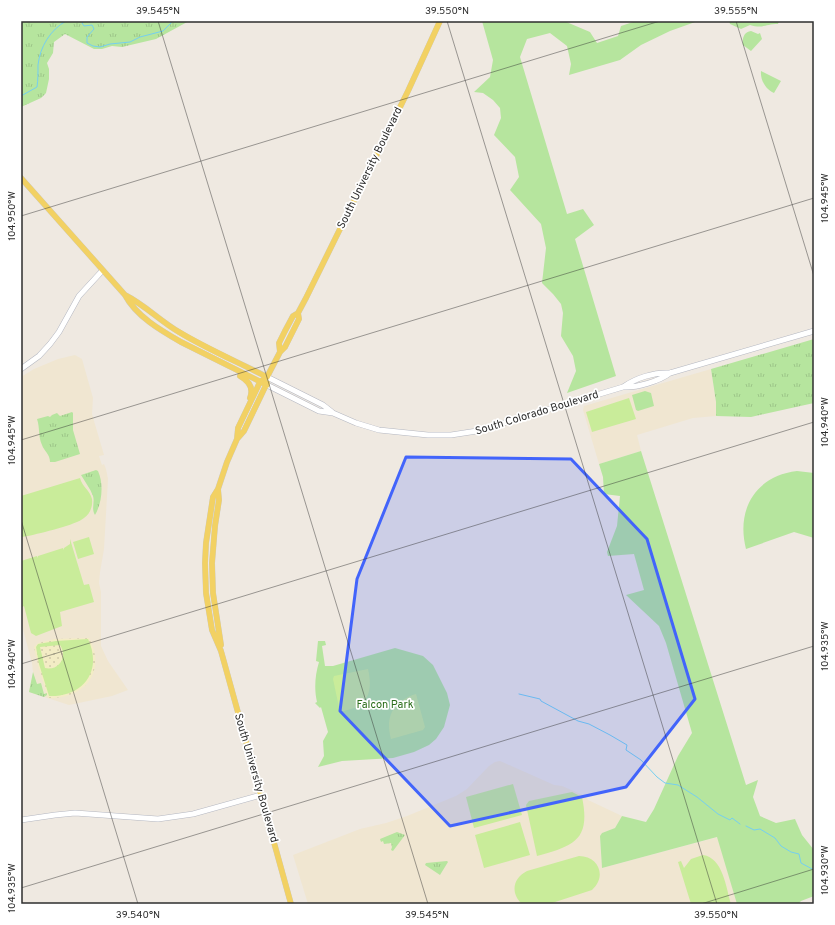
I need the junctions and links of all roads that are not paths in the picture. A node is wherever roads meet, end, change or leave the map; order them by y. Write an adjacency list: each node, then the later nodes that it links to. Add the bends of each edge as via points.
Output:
1 (440, 21): 8 (main road, South University Boulevard, via 298,313 299,319)
2 (21, 178): 3 (main road)
3 (102, 271): 4 (main road); 7 (main road, via 79,296 53,340 39,356)
4 (125, 295): 6 (main road, via 130,305 147,320); 8 (main road, via 184,335)
5 (814, 331): 12 (main road, South Colorado Boulevard, via 670,373 640,385 623,387 477,431 428,435 379,430)
6 (231, 368): 9 (main road, South Colorado Boulevard); 11 (main road, via 246,379 250,386 251,394)
7 (21, 369)
8 (267, 377): 9 (main road, South University Boulevard); 10 (main road, South University Boulevard); 12 (main road, South Colorado Boulevard, via 323,405)
9 (260, 382): 10 (main road, South Colorado Boulevard); 11 (main road, South University Boulevard)
10 (267, 385): 12 (main road, South Colorado Boulevard, via 319,411); 13 (main road, South University Boulevard, via 244,431)
11 (246, 411): 13 (main road, South University Boulevard, via 238,428)
12 (333, 413)
13 (237, 439): 14 (main road, South University Boulevard)
14 (218, 489): 15 (main road, South University Boulevard, via 213,497); 16 (main road, South University Boulevard)
15 (207, 530): 16 (main road, via 210,540 209,552); 17 (main road, South University Boulevard, via 207,601 212,630)
16 (212, 556): 17 (main road, South University Boulevard, via 213,593)
17 (221, 651): 18 (main road, South University Boulevard)
18 (261, 795): 19 (main road, via 193,814 158,819 75,813); 20 (main road, South University Boulevard)
19 (21, 820)
20 (291, 904)

